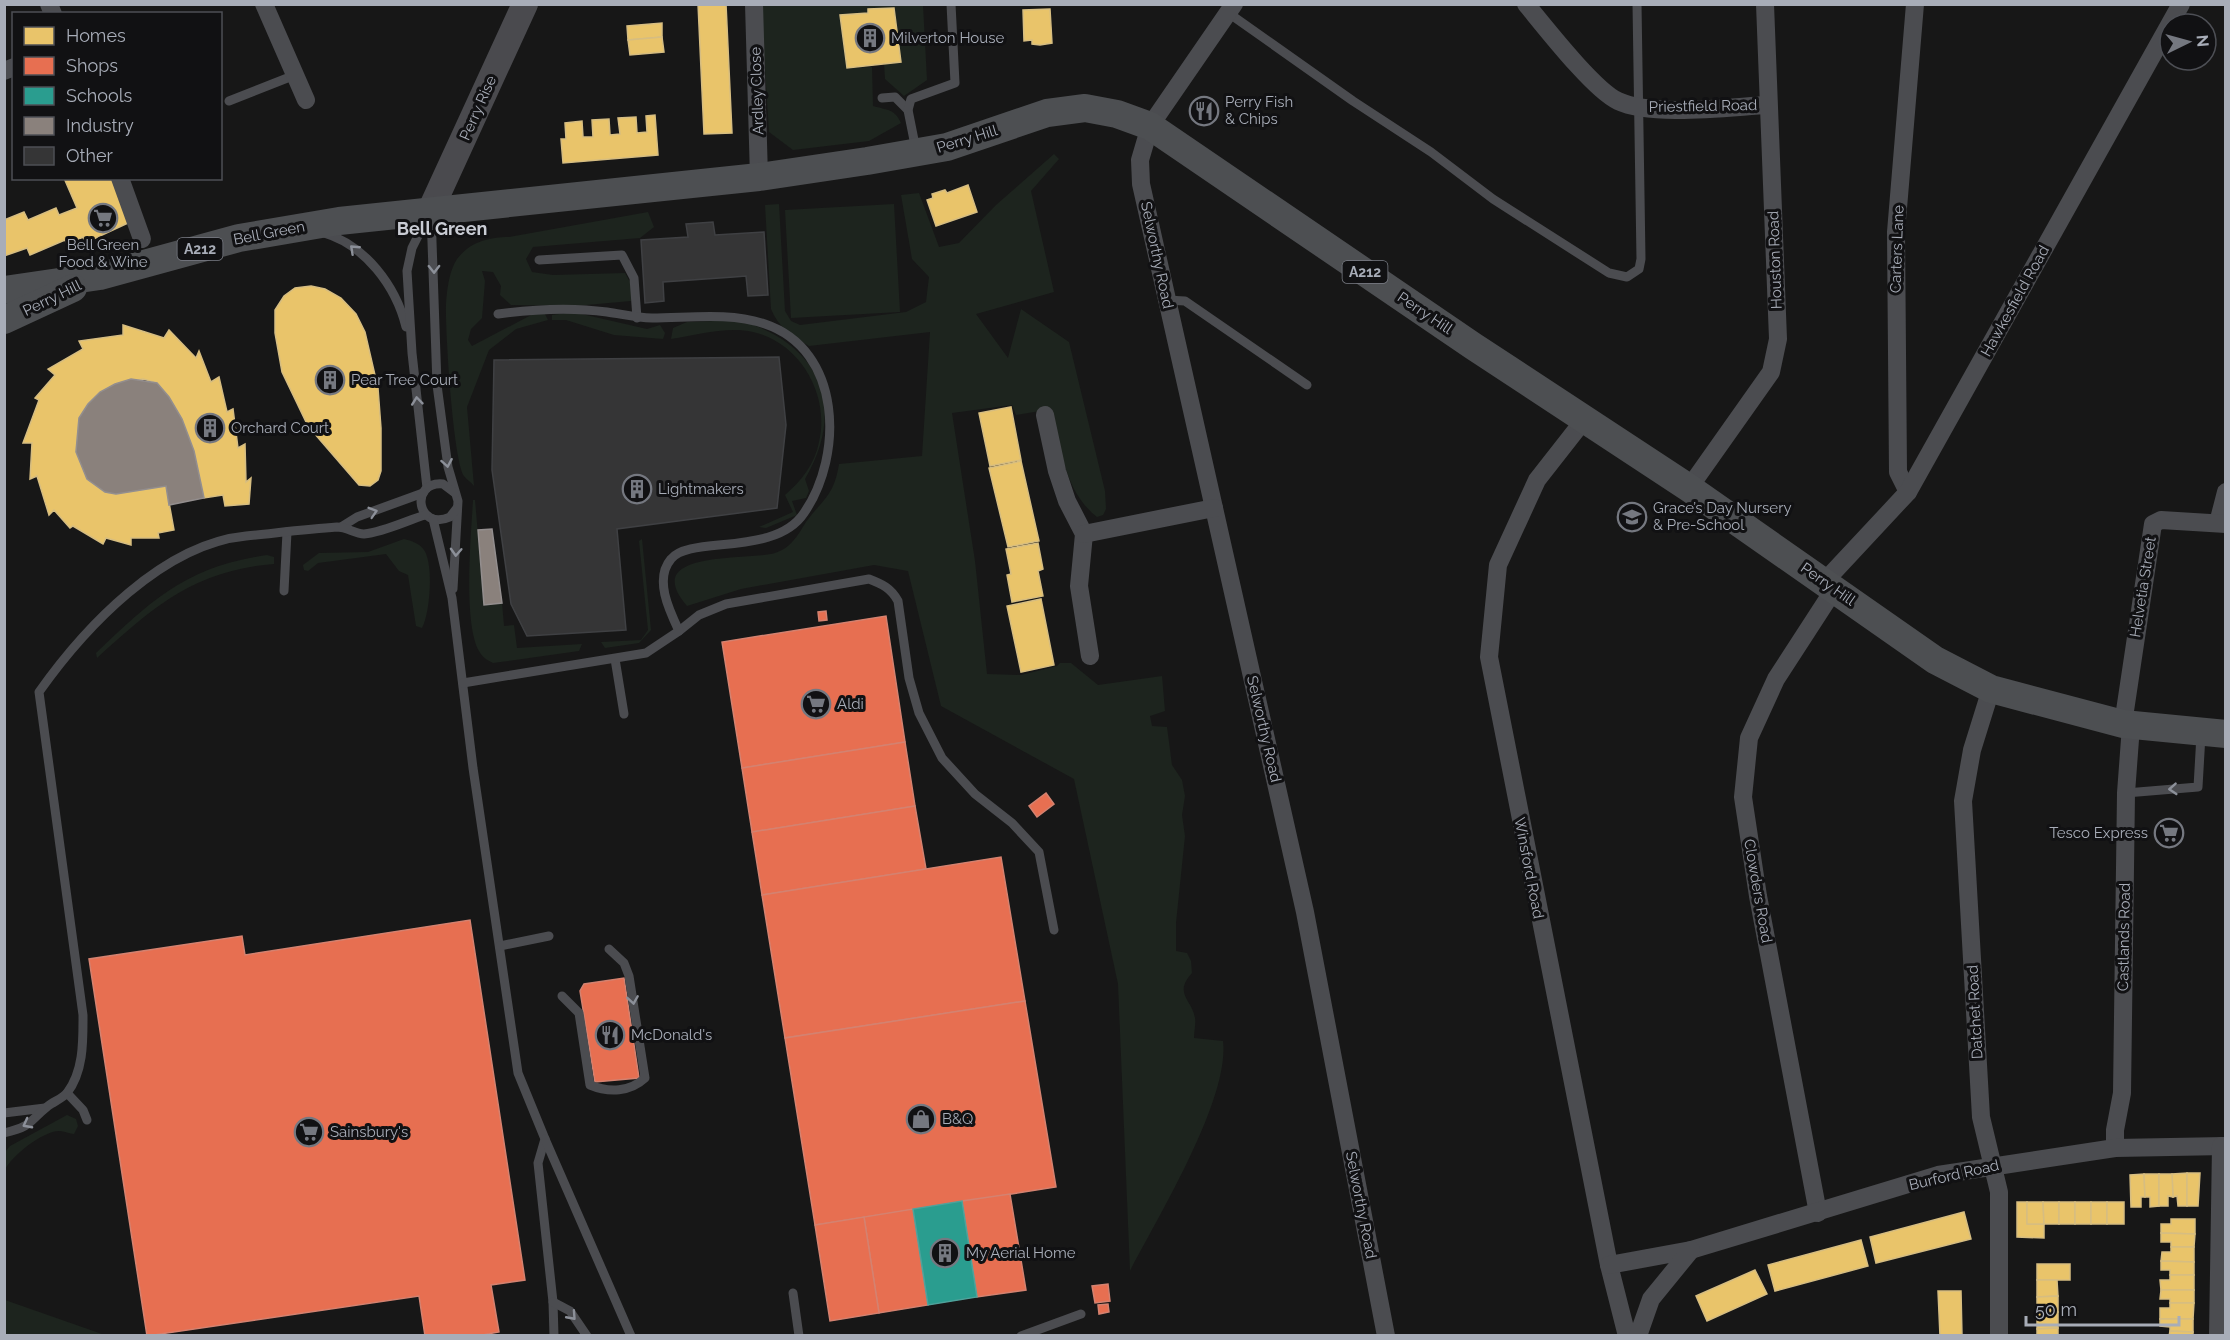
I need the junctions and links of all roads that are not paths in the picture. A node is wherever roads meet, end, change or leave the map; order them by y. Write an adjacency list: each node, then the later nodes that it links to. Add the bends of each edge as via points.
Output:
1 (264, 4): 11 (street)
2 (525, 4): 22 (main road, Perry Rise)
3 (754, 4): 20 (street, Ardley Close)
4 (951, 4): 17 (lane, via 955,83 912,99)
5 (1526, 4): 16 (street, Priestfield Road, via 1580,67 1616,100)
6 (1637, 4): 16 (lane, Priestfield Road)
7 (1765, 4): 15 (street, Houston Road)
8 (1915, 4): 38 (street, Carters Lane, via 1896,232 1898,472)
9 (2181, 4): 38 (street, Hawkesfield Road)
10 (1231, 8): 16 (lane, via 1353,101 1493,199 1609,273 1621,276 1635,274 1641,259); 18 (street, Selworthy Road)
11 (295, 75): 13 (street); 14 (lane)
12 (882, 98): 17 (lane, via 895,97)
13 (306, 100)
14 (229, 101)
15 (1768, 105): 16 (street, Priestfield Road); 36 (street, Houston Road, via 1778,339 1771,372)
16 (1638, 107)
17 (908, 110): 19 (lane)
18 (1150, 126): 19 (main road, Perry Hill / A212, via 1085,108 1047,113 947,147); 28 (street, Selworthy Road, via 1142,144 1141,184); 35 (main road, Perry Hill / A212)
19 (916, 152): 20 (main road, Perry Hill / A212)
20 (759, 177): 22 (main road, Perry Hill / A212)
21 (121, 180): 24 (street)
22 (430, 211): 23 (main road, Bell Green / A212); 32 (lane, via 406,271); 40 (lane, one-way to 40, via 438,395 448,467)
23 (301, 227): 26 (main road, Bell Green / A212, via 239,238); 32 (lane, one-way to 23, via 397,302 379,272 343,239)
24 (142, 239)
25 (539, 260): 30 (lane, via 622,255 634,278)
26 (99, 276): 27 (main road, Bell Green / A212); 31 (main road, Perry Hill / A212)
27 (4, 290)
28 (1167, 300): 33 (lane, via 1185,302); 42 (street, Selworthy Road)
29 (498, 314): 30 (lane, via 565,309)
30 (637, 318): 51 (lane, via 730,316 767,325 808,352 818,367 829,407 826,465 802,516 769,537 752,542 686,550 672,556 664,567 666,599)
31 (10, 322)
32 (412, 353): 37 (lane, one-way to 32)
33 (1307, 385)
34 (1045, 415): 47 (street, via 1057,471)
35 (1584, 420): 36 (main road, Perry Hill / A212); 76 (street, Winsford Road, via 1537,480 1498,565 1489,657)
36 (1689, 488): 48 (main road, Perry Hill / A212)
37 (425, 490): 40 (lane, via 443,484); 43 (lane, via 421,504); 45 (lane, one-way to 37)
38 (1908, 492): 48 (street, Hawkesfield Road)
39 (2226, 492): 44 (street)
40 (457, 495): 41 (lane)
41 (457, 507): 43 (lane, via 450,516); 50 (lane, one-way to 50)
42 (1214, 508): 47 (street); 85 (street, Selworthy Road, via 1305,912)
43 (429, 517): 45 (lane, via 361,534); 50 (lane)
44 (2222, 524): 57 (street, Helvetia Street, via 2161,520 2153,524)
45 (341, 527): 46 (lane)
46 (287, 532): 49 (lane); 65 (lane, via 243,536 207,545 178,558 110,608 39,692 83,1015 84,1048)
47 (1084, 534): 52 (street, via 1080,607)
48 (1830, 585): 55 (main road, Perry Hill / A212, via 1935,660); 74 (street, Clowders Road, via 1776,679 1749,738 1743,797)
49 (284, 591)
50 (452, 598): 54 (lane)
51 (679, 631): 53 (lane, via 646,653); 60 (lane, via 699,615 726,604 869,579 883,584 898,601 909,678 919,713 942,758 1039,852)
52 (1090, 656)
53 (615, 659): 54 (lane); 56 (lane)
54 (464, 683): 62 (lane)
55 (1991, 689): 57 (main road, Perry Hill / A212); 73 (street, Datchet Road, via 1972,750 1963,801 1981,1117)
56 (624, 714)
57 (2127, 725): 58 (main road, Perry Hill / A212); 59 (street, Castlands Road)
58 (2213, 733): 59 (lane, one-way to 59, via 2198,787)
59 (2126, 793): 72 (street, Castlands Road, via 2122,1093)
60 (1054, 930)
61 (549, 936): 62 (lane)
62 (500, 946): 70 (lane, via 519,1073)
63 (609, 949): 64 (lane, one-way to 64, via 624,963 629,976 645,1078 637,1086 606,1092 590,1085 579,1013)
64 (562, 996)
65 (67, 1093): 66 (lane); 68 (lane)
66 (45, 1108): 67 (lane); 69 (lane, one-way to 69, via 26,1127)
67 (4, 1113)
68 (87, 1120)
69 (4, 1133)
70 (545, 1139): 78 (lane, via 538,1163); 82 (lane)
71 (2223, 1146): 72 (street, Burford Road); 89 (street)
72 (2115, 1148): 73 (street, Burford Road)
73 (1991, 1165): 74 (street, Burford Road, via 1938,1176); 88 (street, Datchet Road, via 1999,1192)
74 (1818, 1213): 75 (street, Burford Road)
75 (1691, 1250): 76 (street, Burford Road); 87 (street, via 1651,1299)
76 (1609, 1265): 86 (street, Winsford Road)
77 (793, 1293): 83 (lane)
78 (553, 1302): 80 (lane); 81 (lane, one-way to 81, via 570,1311)
79 (1082, 1314): 84 (lane)
80 (554, 1335)
81 (587, 1335)
82 (631, 1335)
83 (799, 1335)
84 (1020, 1335)
85 (1386, 1335)
86 (1628, 1335)
87 (1638, 1335)
88 (1999, 1335)
89 (2218, 1335)

